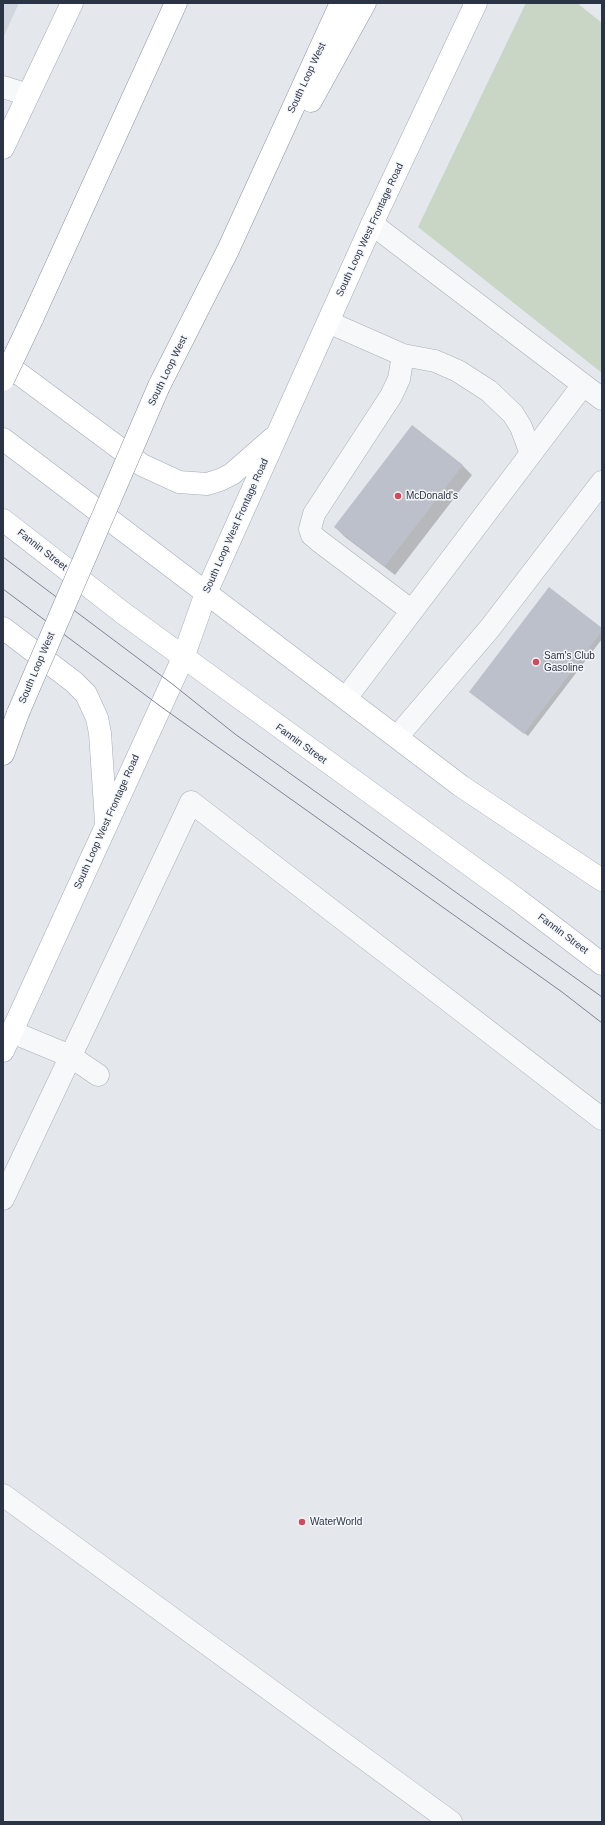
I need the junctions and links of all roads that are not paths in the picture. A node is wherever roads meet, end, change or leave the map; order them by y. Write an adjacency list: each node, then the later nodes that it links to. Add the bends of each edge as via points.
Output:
1 (72, 3): 7 (main road)
2 (176, 3): 14 (main road, bridge)
3 (341, 3): 10 (main road, South Loop West)
4 (365, 3): 10 (main road)
5 (476, 3): 9 (main road, South Loop West Frontage Road)
6 (3, 87): 7 (lane)
7 (28, 95): 8 (main road)
8 (3, 148)
9 (372, 224): 11 (main road, South Loop West Frontage Road); 15 (lane)
10 (228, 250): 27 (main road, South Loop West, bridge, via 159,386)
11 (328, 322): 12 (lane); 17 (main road, South Loop West Frontage Road)
12 (403, 355): 19 (lane, via 435,361 458,371 489,391 513,414 522,427); 23 (lane, via 400,379 392,396 314,514 310,529 319,542)
13 (3, 359): 17 (main road, via 14,370 142,466 179,482 207,484 220,480 232,474)
14 (3, 380)
15 (583, 385): 16 (lane); 19 (lane)
16 (602, 399)
17 (279, 433): 22 (main road, South Loop West Frontage Road)
18 (3, 439): 22 (main road)
19 (531, 454): 23 (lane)
20 (602, 482): 28 (lane, via 490,628)
21 (3, 520): 25 (main road, Fannin Street)
22 (206, 592): 25 (main road, South Loop West Frontage Road); 26 (main road)
23 (412, 611): 26 (lane)
24 (3, 628): 31 (main road, via 86,694 97,718 100,733)
25 (183, 658): 31 (main road, South Loop West Frontage Road); 33 (main road, Fannin Street, via 518,900)
26 (346, 698): 28 (main road)
27 (18, 713): 29 (main road, South Loop West); 30 (main road)
28 (397, 737): 32 (main road, via 488,806)
29 (3, 743)
30 (3, 754)
31 (106, 825): 34 (main road, South Loop West Frontage Road)
32 (602, 880)
33 (602, 964)
34 (7, 1041): 35 (lane)
35 (70, 1056): 36 (lane); 37 (lane, via 191,802); 38 (lane)
36 (98, 1075)
37 (602, 1119)
38 (3, 1200)
39 (3, 1495): 40 (lane)
40 (452, 1822)

